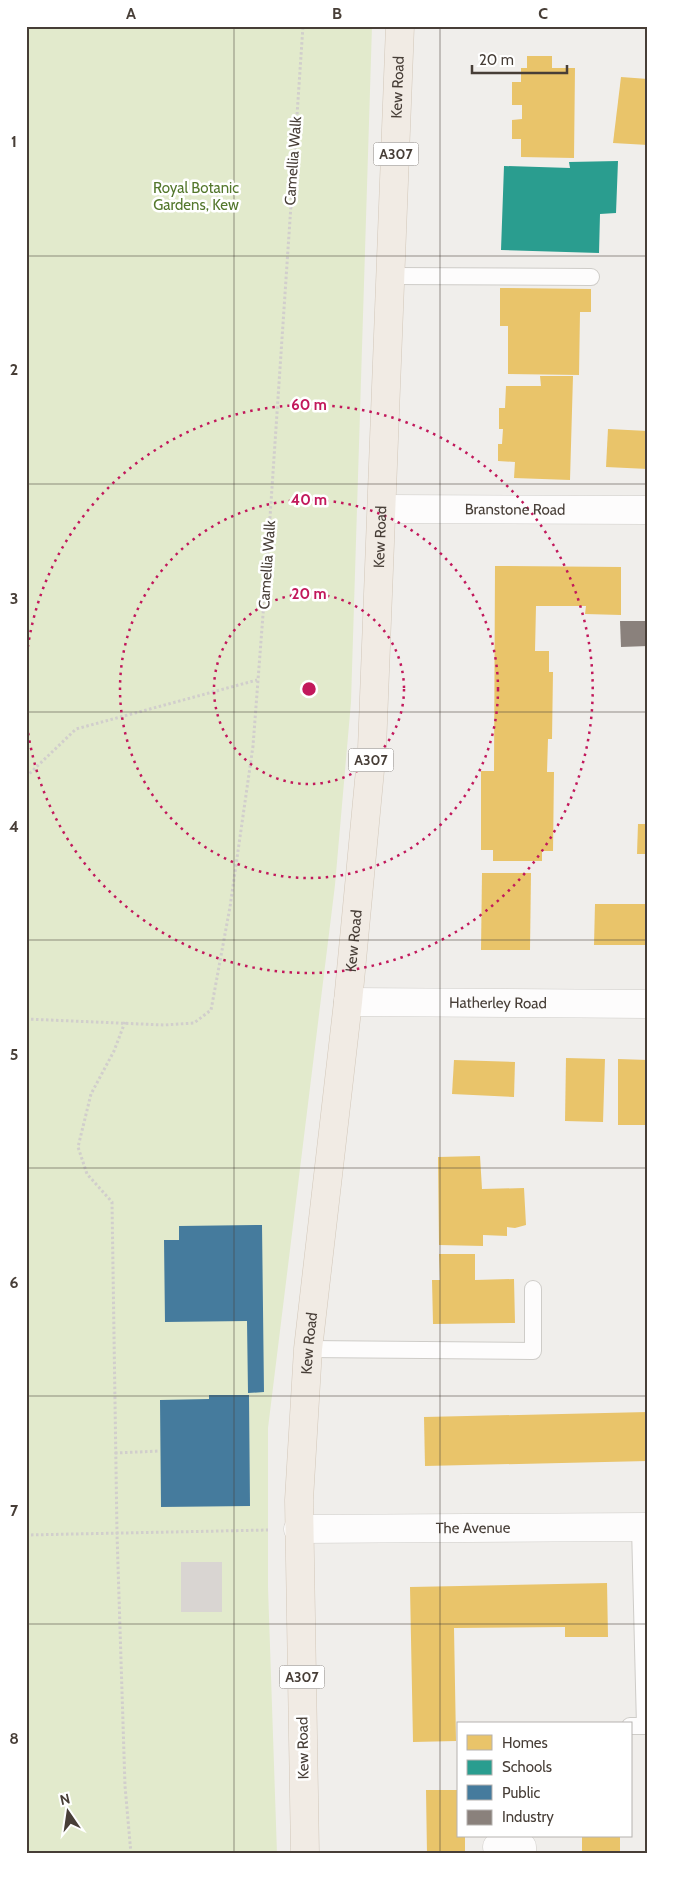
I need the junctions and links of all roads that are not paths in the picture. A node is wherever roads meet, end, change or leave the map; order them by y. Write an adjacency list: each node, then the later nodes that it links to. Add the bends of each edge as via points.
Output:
1 (400, 26): 2 (main road, Kew Road / A307)
2 (391, 276): 3 (lane); 4 (main road, Kew Road / A307)
3 (591, 277)
4 (383, 509): 5 (street, Branstone Road); 6 (main road, Kew Road / A307, via 372,749)
5 (648, 510)
6 (348, 1002): 7 (street, Hatherley Road); 9 (main road, Kew Road / A307)
7 (648, 1004)
8 (534, 1289): 9 (lane, via 533,1351)
9 (308, 1349): 11 (main road, Kew Road / A307)
10 (644, 1527): 11 (street, The Avenue); 12 (lane, via 645,1726)
11 (298, 1529): 13 (main road, Kew Road / A307)
12 (632, 1726)
13 (306, 1854)

